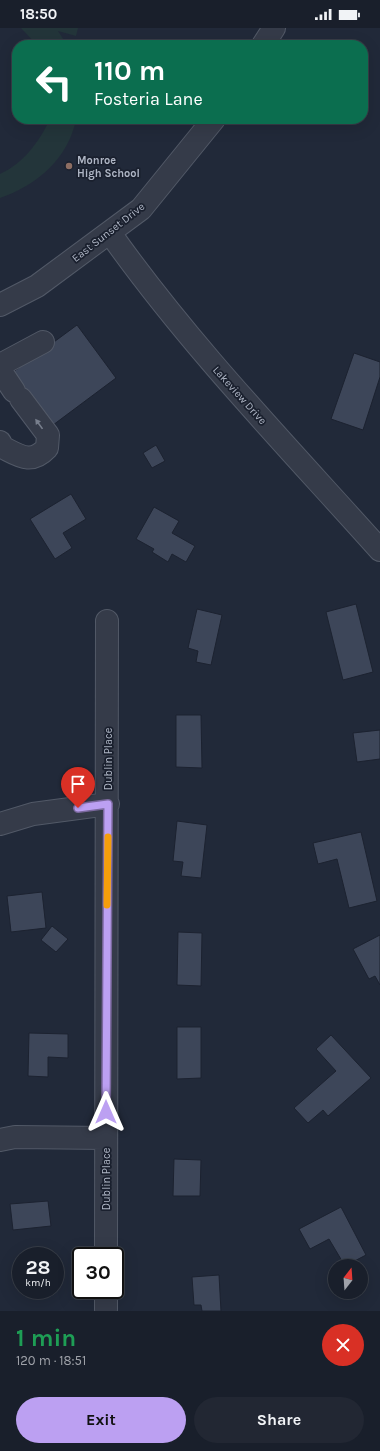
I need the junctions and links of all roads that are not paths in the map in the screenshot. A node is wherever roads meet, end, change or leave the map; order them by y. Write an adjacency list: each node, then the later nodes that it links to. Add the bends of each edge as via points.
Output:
1 (274, 28): 2 (street)
2 (266, 40)
3 (210, 124): 4 (street, East Sunset Drive, via 141,209)
4 (110, 232): 5 (street, East Sunset Drive, via 37,286); 10 (street, Lakeview Drive, via 140,275 200,350)
5 (0, 305)
6 (44, 342): 7 (street)
7 (0, 366)
8 (0, 370): 9 (street, one-way to 8, via 25,458 39,456 47,448 48,435)
9 (1, 446)
10 (380, 550)
11 (107, 621): 12 (street, Dublin Place)
12 (108, 804): 13 (street, via 33,814); 14 (street, Dublin Place)
13 (0, 824)
14 (106, 1138): 15 (street); 16 (street, Dublin Place)
15 (0, 1140)
16 (106, 1247)

